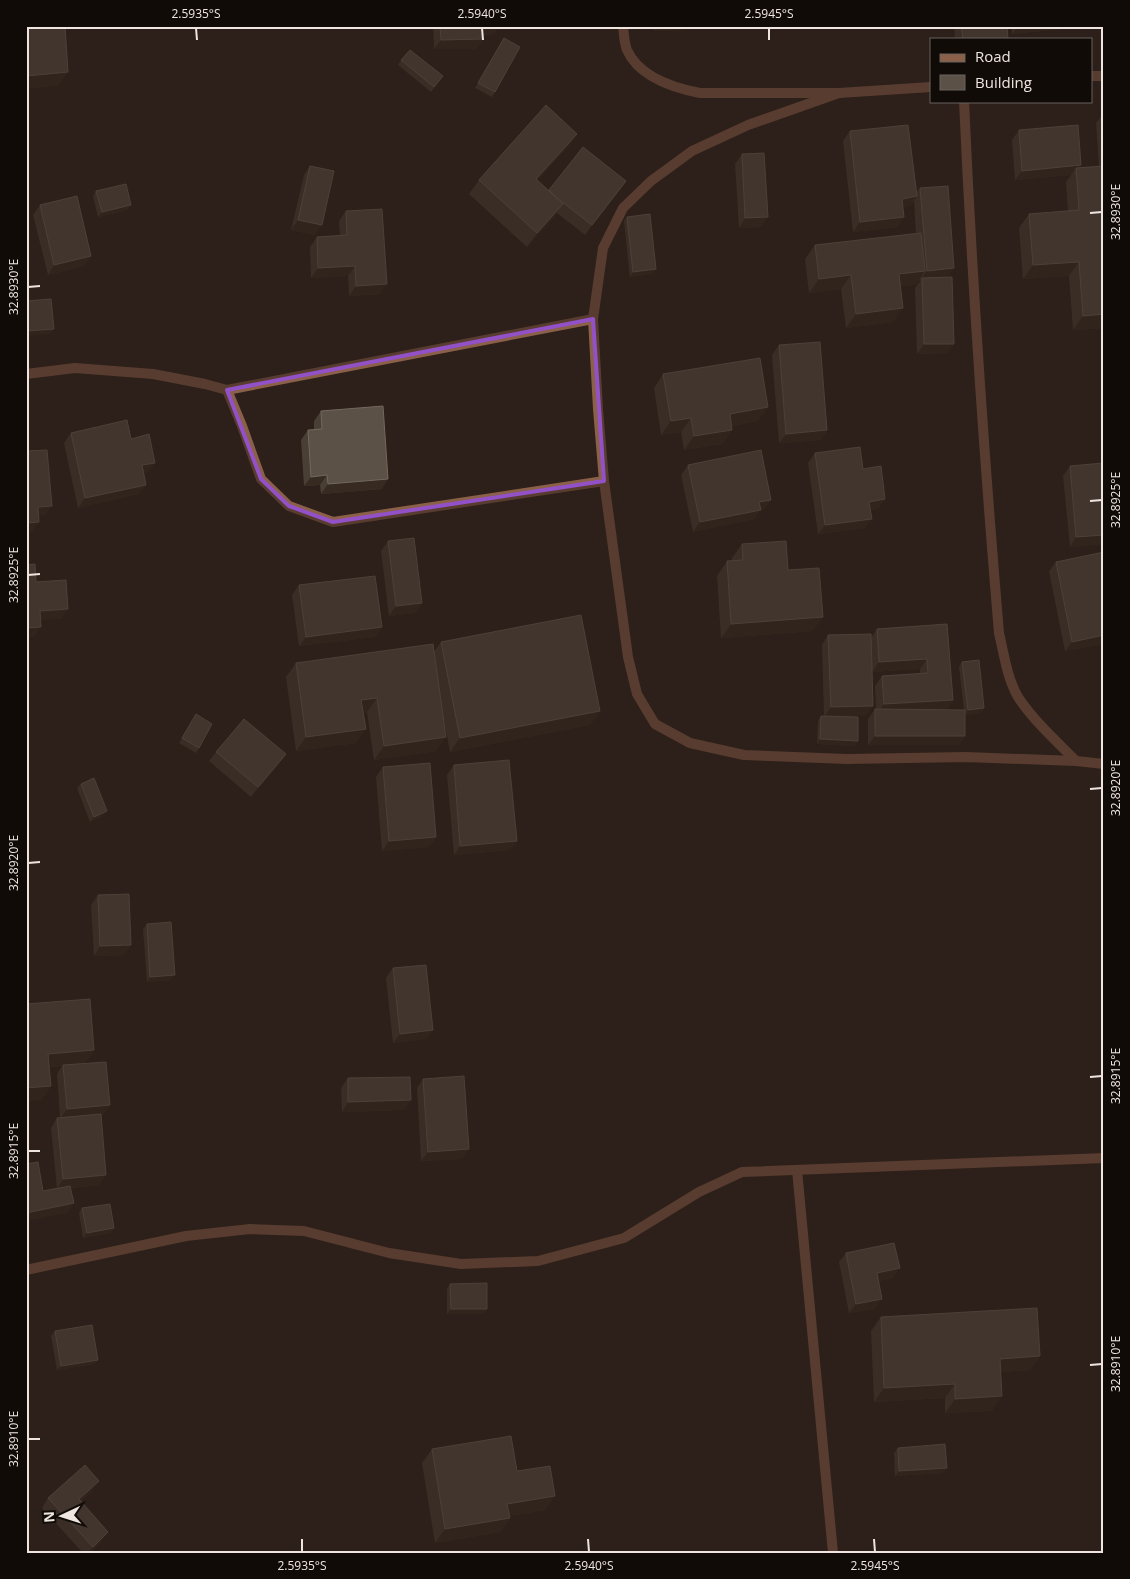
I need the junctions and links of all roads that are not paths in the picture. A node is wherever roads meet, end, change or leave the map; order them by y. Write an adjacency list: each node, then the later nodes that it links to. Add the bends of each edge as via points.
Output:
1 (623, 26): 3 (street, via 634,61 646,72 689,91)
2 (930, 87): 3 (street)
3 (839, 93): 5 (street, via 748,125 692,151 651,181 623,208 603,248)
4 (964, 102): 9 (street, via 981,408 999,633 1006,669 1018,696)
5 (593, 319): 7 (street); 8 (street)
6 (26, 374): 7 (street, via 75,368 143,373)
7 (227, 390): 8 (street, via 261,479 290,506 333,522)
8 (604, 482): 9 (street, via 628,657 636,694 655,724 690,743 744,754 847,759 966,757)
9 (1076, 761): 10 (street)
10 (1104, 764)
11 (1104, 1158): 12 (street)
12 (797, 1170): 13 (street, via 742,1172 699,1192 624,1238 538,1261 461,1264 389,1253 304,1230 250,1229 186,1236); 14 (street)
13 (26, 1270)
14 (833, 1553)

